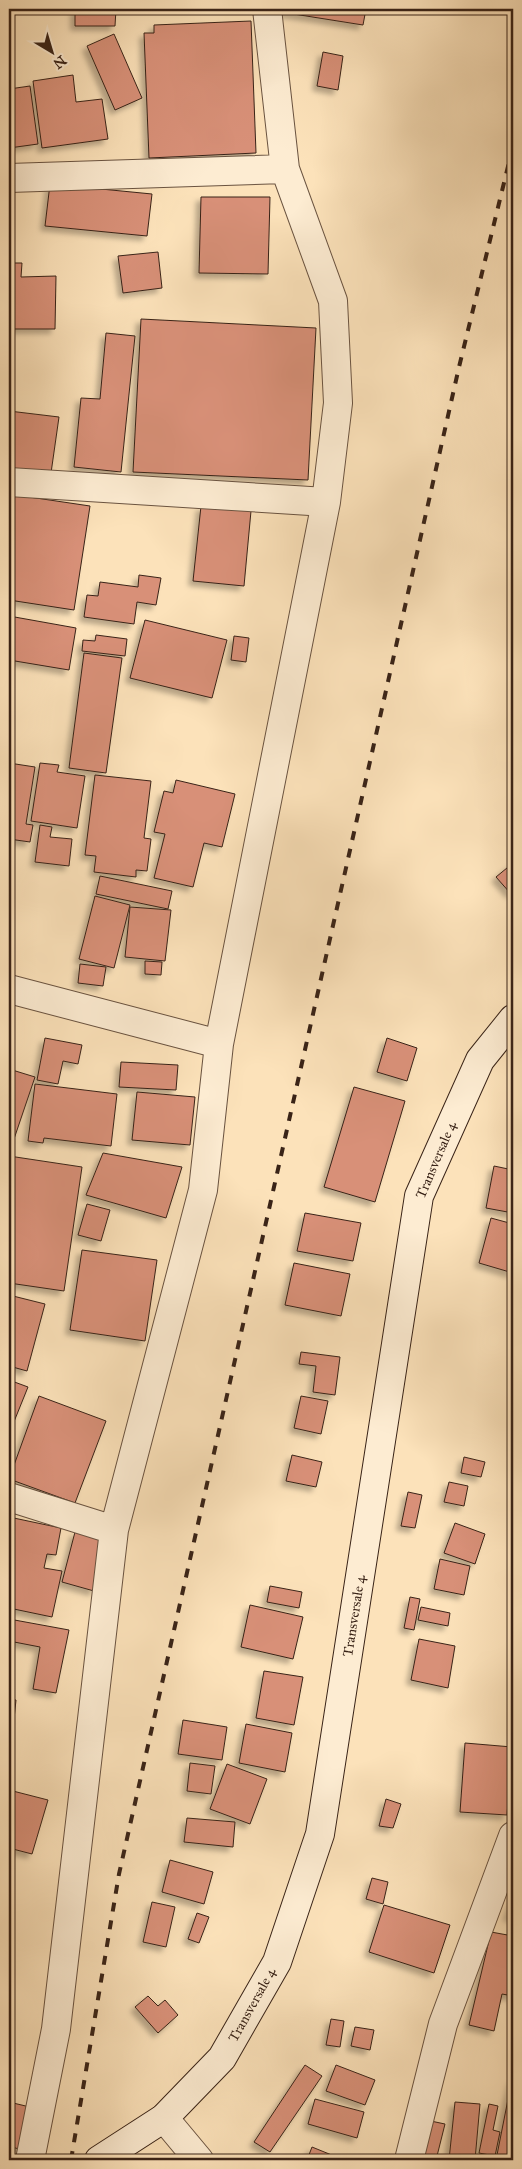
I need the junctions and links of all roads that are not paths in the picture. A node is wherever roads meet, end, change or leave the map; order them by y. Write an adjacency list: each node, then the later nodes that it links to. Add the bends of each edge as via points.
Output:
1 (267, 9): 2 (street)
2 (285, 169): 3 (street); 5 (street, via 333,301 338,403)
3 (9, 178)
4 (9, 482): 5 (street)
5 (326, 502): 8 (street)
6 (9, 989): 8 (street)
7 (513, 1019): 12 (street, Transversale 4, via 480,1060 419,1196 320,1834 277,1962 222,2058)
8 (219, 1044): 10 (street, via 203,1190)
9 (9, 1497): 10 (street)
10 (114, 1530): 13 (street, via 56,2029)
11 (513, 1836): 16 (street, via 443,2024)
12 (164, 2118): 14 (street, Transversale 4); 15 (street)
13 (30, 2160)
14 (99, 2160)
15 (199, 2160)
16 (409, 2160)

